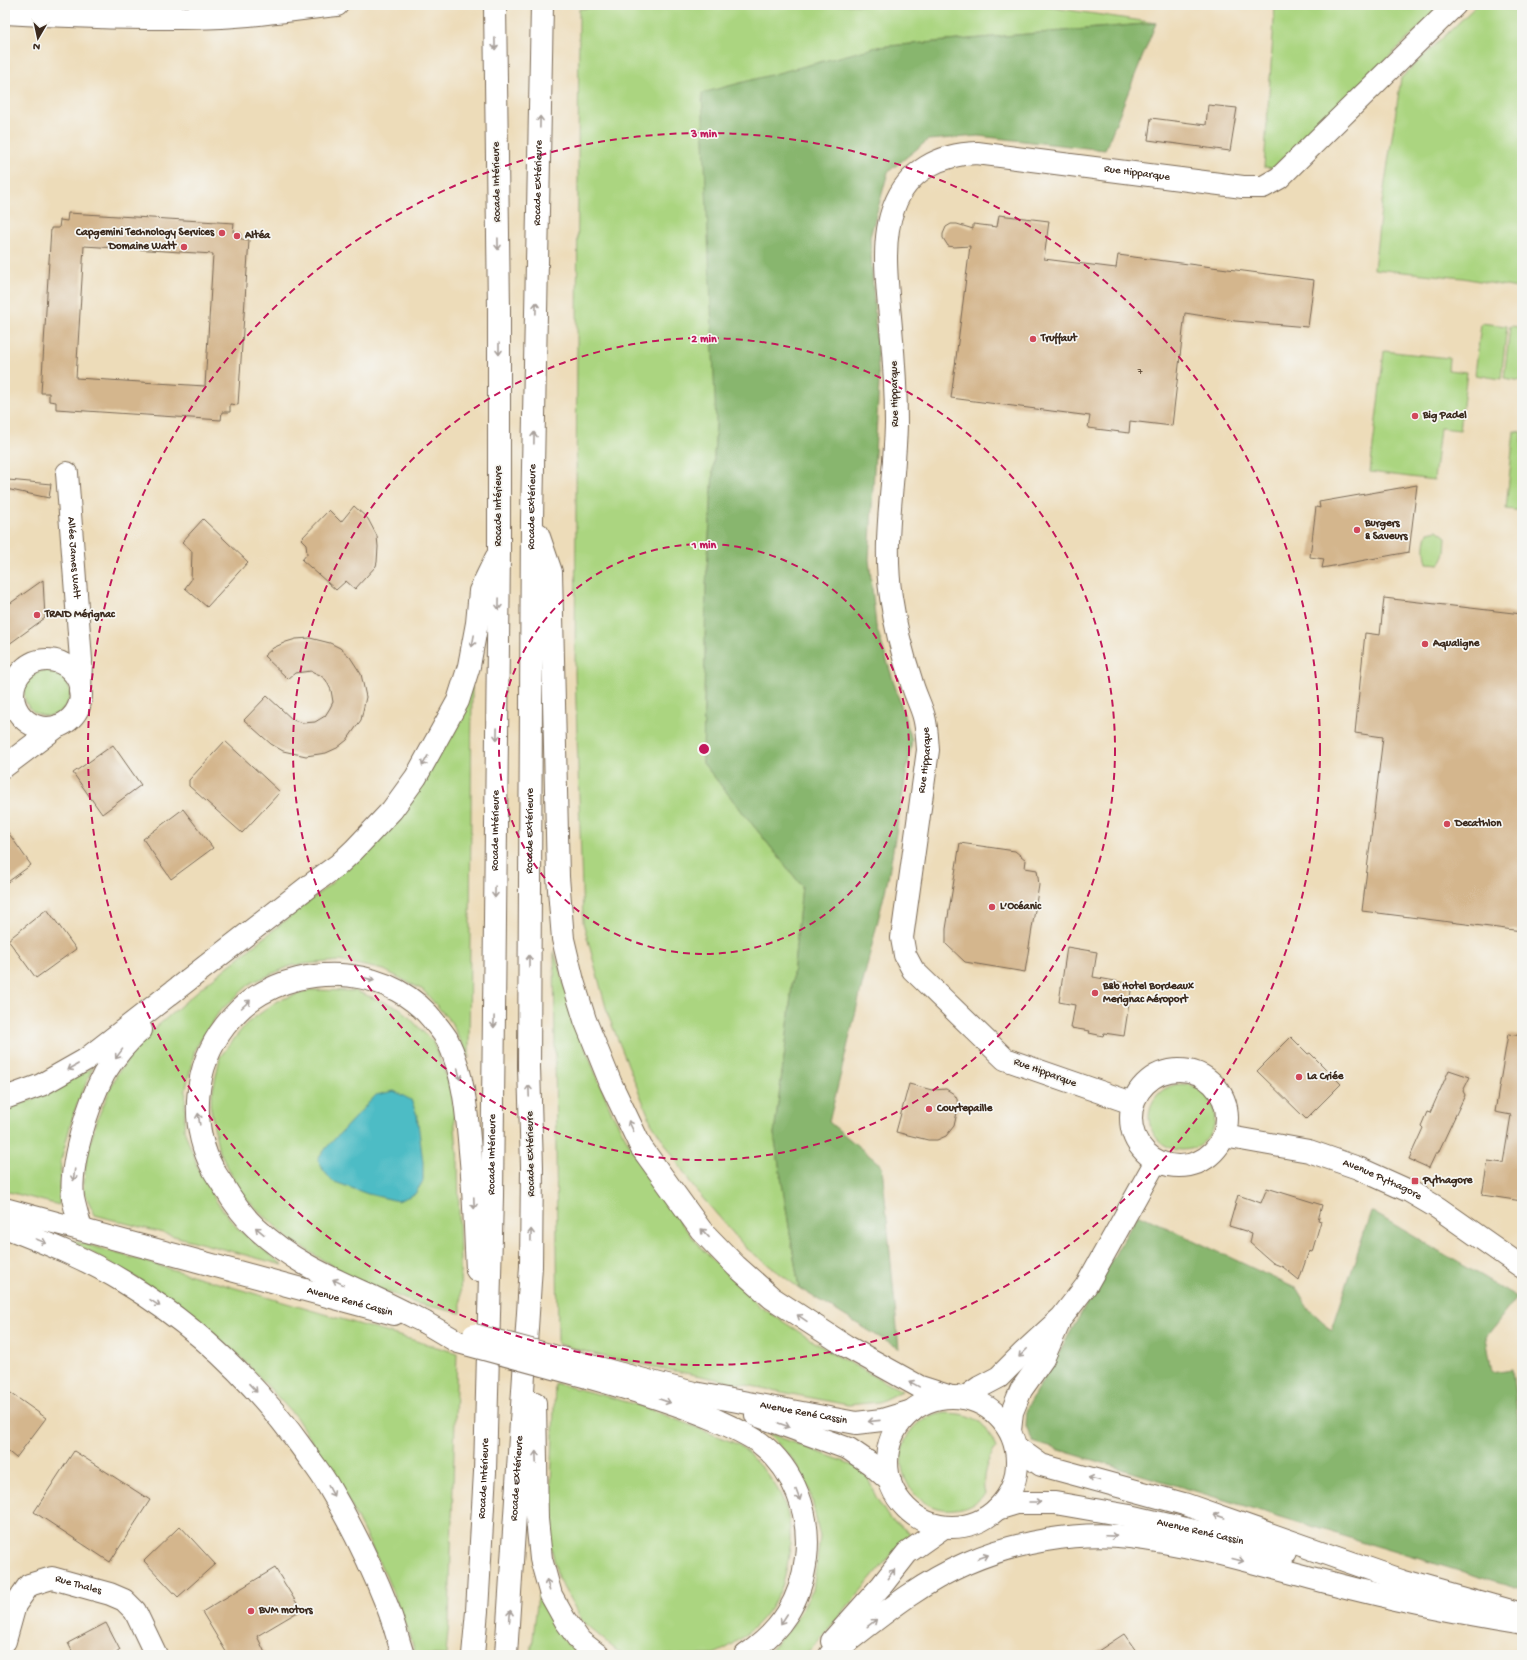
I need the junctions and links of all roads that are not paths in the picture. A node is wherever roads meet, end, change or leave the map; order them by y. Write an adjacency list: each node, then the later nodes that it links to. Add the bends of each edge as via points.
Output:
1 (337, 5): 5 (main road, via 222,17 106,18)
2 (495, 5): 8 (main road, Rocade Intérieure, one-way to 8)
3 (542, 5): 7 (main road, Rocade Extérieure, one-way to 3)
4 (1455, 5): 14 (main road, Rue Hipparque, via 1279,178 1263,187 1243,187 963,153 937,161 915,175 899,195 890,219 886,268 895,366 896,424 888,526 890,587 896,628 924,717 928,750 902,938 905,955 913,970 1005,1059)
5 (5, 13)
6 (67, 473): 9 (main road, Allée James Watt, via 81,660)
7 (532, 519): 20 (main road, Rocade Extérieure, one-way to 7, via 529,1067); 26 (main road, one-way to 7, via 920,1387 846,1346 772,1298 702,1230 641,1147 611,1084 585,1020 563,939 558,877 551,572)
8 (499, 551): 12 (main road, one-way to 12, via 480,591 477,623 458,701 412,782 392,810); 29 (main road, Rocade Intérieure, one-way to 29, via 492,1196)
9 (80, 692): 10 (main road, via 75,713 68,721); 10 (main road, via 78,681 72,672 63,664 52,661 31,664 16,680 13,691 18,713 36,726)
10 (58, 726): 11 (main road)
11 (5, 766)
12 (338, 865): 13 (main road, one-way to 13, via 85,1060 41,1085); 19 (main road, one-way to 19, via 316,892 130,1039 104,1074 88,1113 73,1180 73,1198)
13 (5, 1098)
14 (1132, 1103): 15 (main road, via 1139,1090 1150,1079 1163,1072 1193,1071 1219,1090 1226,1104 1228,1121); 16 (main road, via 1130,1120 1134,1137 1143,1151)
15 (1224, 1136): 16 (main road, via 1216,1150 1203,1161 1188,1166 1171,1166); 21 (main road, Avenue Pythagore, via 1309,1151 1358,1168 1409,1191 1438,1208)
16 (1156, 1161): 22 (main road, via 1086,1286)
17 (5, 1209): 19 (main road, Avenue René Cassin)
18 (5, 1227): 38 (main road, one-way to 38, via 68,1252 124,1282 216,1350 254,1389 288,1428 326,1482 373,1575 388,1609)
19 (81, 1228): 23 (main road, Avenue René Cassin)
20 (531, 1266): 40 (main road, Rocade Extérieure, one-way to 20); 41 (main road, one-way to 20, via 580,1641 565,1620 551,1594 541,1559 537,1519)
21 (1522, 1267)
22 (1062, 1317): 26 (main road, one-way to 26, via 999,1378); 28 (main road, via 1043,1359 1021,1390 1012,1412)
23 (424, 1322): 24 (main road, bridge, via 458,1342); 29 (main road, one-way to 29, via 290,1256 255,1227 232,1199 212,1168 202,1139 198,1111 199,1081 206,1059 216,1038 232,1017 250,1000 282,983 308,976 335,975 380,981 406,994 427,1012 446,1038 458,1067 469,1138)
24 (587, 1371): 25 (main road, Avenue René Cassin); 42 (main road, one-way to 42, via 728,1426 759,1443 779,1462 794,1483 807,1528 804,1577 796,1600 780,1625 761,1645)
25 (694, 1393): 27 (main road, Avenue René Cassin, one-way to 25, via 882,1420 856,1423); 30 (main road, Avenue René Cassin, one-way to 30, via 850,1449)
26 (957, 1398): 27 (main road, via 930,1401); 28 (main road, via 982,1404 998,1416)
27 (912, 1411): 30 (main road, via 899,1425 890,1443 887,1462)
28 (1013, 1439): 31 (main road, via 1017,1470 1011,1491); 33 (main road, Avenue René Cassin, one-way to 28, via 1184,1504 1041,1465)
29 (485, 1472): 39 (main road, Rocade Intérieure)
30 (890, 1481): 32 (main road, via 898,1498 911,1512 926,1522)
31 (997, 1509): 32 (main road, via 982,1520 964,1526); 33 (main road, Avenue René Cassin, one-way to 33, via 1017,1503 1055,1503 1130,1516)
32 (944, 1527): 43 (main road, one-way to 32, via 882,1585 908,1552)
33 (1401, 1580): 34 (main road, Avenue René Cassin)
34 (1522, 1614)
35 (1522, 1623): 44 (main road, one-way to 35, via 906,1597 968,1563 1006,1549 1037,1542 1101,1536 1176,1544 1397,1600 1451,1612)
36 (5, 1641): 37 (main road, Rue Thales, via 15,1604 29,1585 52,1578 124,1600 135,1611)
37 (156, 1655)
38 (403, 1655)
39 (473, 1655)
40 (506, 1655)
41 (598, 1655)
42 (746, 1655)
43 (818, 1655)
44 (830, 1655)

